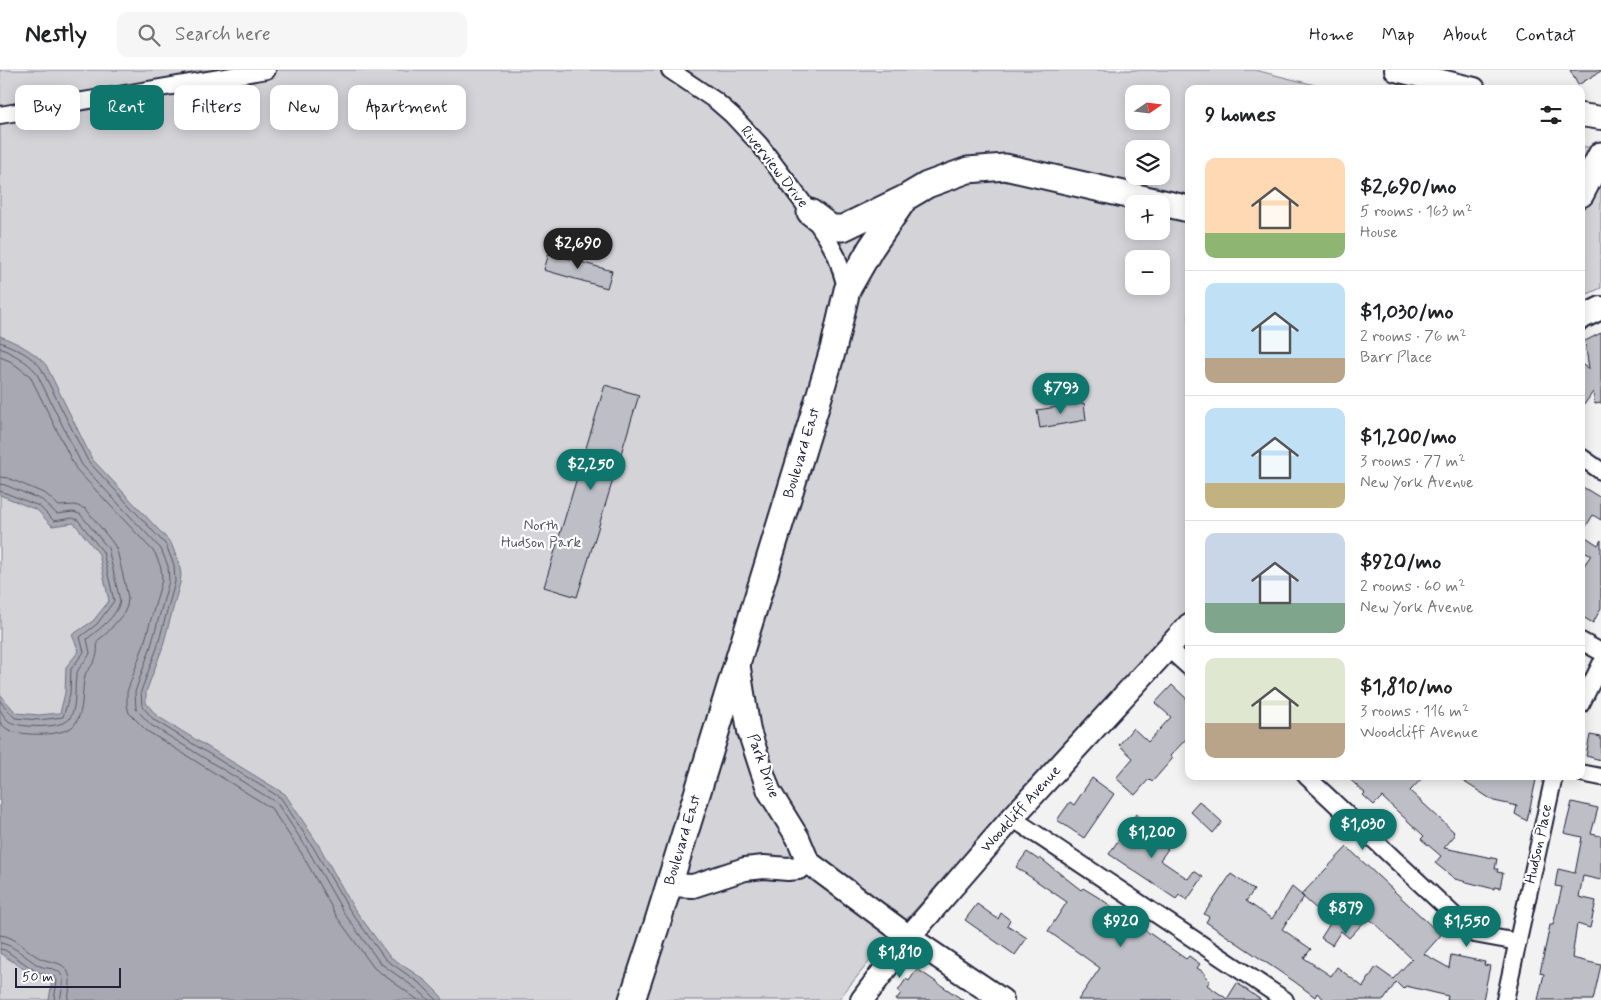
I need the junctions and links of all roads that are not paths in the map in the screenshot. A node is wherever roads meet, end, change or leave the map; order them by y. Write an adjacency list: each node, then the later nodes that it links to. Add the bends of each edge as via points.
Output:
1 (267, 70): 5 (street)
2 (670, 70): 12 (street, Riverview Drive, via 732,115 760,145)
3 (1396, 70): 4 (main road)
4 (1458, 85)
5 (0, 115)
6 (1585, 116): 7 (main road)
7 (1601, 118)
8 (1601, 155): 9 (main road)
9 (1585, 186)
10 (905, 198): 11 (main road, Boulevard East, via 927,185 968,170 1005,167); 12 (main road, via 841,229 831,228); 13 (main road, Boulevard East)
11 (1185, 208)
12 (810, 212): 13 (street, Riverview Drive, via 837,256)
13 (847, 290): 22 (main road, Boulevard East, via 834,346)
14 (1601, 308): 15 (main road)
15 (1585, 316)
16 (1585, 460): 17 (street)
17 (1601, 471)
18 (1185, 628): 20 (main road, Woodcliff Avenue)
19 (1585, 642): 21 (street)
20 (1167, 647): 23 (street); 30 (main road, Woodcliff Avenue)
21 (1601, 652)
22 (738, 662): 31 (main road, Park Drive, via 749,731 769,791 798,838); 32 (main road, Boulevard East)
23 (1185, 663)
24 (1601, 664): 25 (street)
25 (1585, 696)
26 (1585, 775): 27 (street)
27 (1601, 777)
28 (1310, 780): 34 (street, via 1474,934)
29 (1553, 780): 34 (street, Hudson Place)
30 (1012, 818): 33 (main road, Woodcliff Avenue); 38 (street)
31 (808, 862): 32 (main road, via 798,868 745,869 693,886); 33 (main road)
32 (669, 885): 35 (main road, Boulevard East)
33 (910, 937): 36 (main road, Woodcliff Avenue); 37 (main road)
34 (1518, 942): 39 (street, Hudson Place)
35 (632, 1000)
36 (862, 1000)
37 (1002, 1000)
38 (1285, 1000)
39 (1505, 1000)

